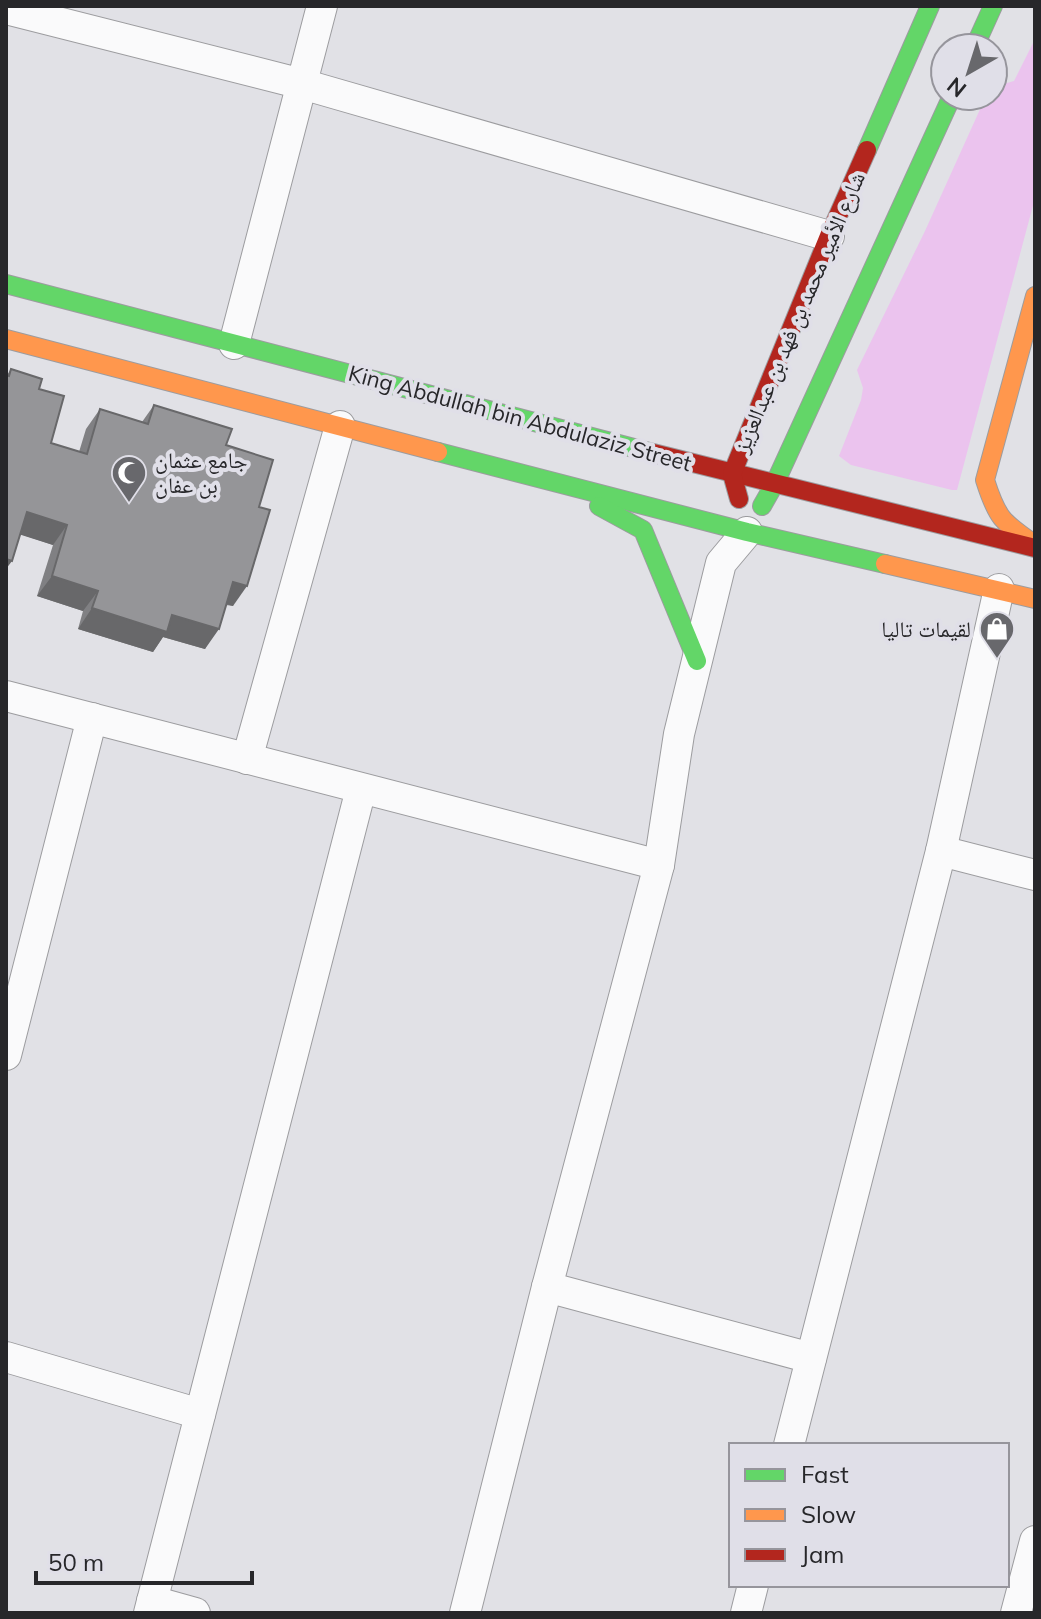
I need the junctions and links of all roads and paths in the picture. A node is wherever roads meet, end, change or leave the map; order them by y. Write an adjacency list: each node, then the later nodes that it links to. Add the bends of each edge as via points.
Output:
1 (322, 6): 6 (street)
2 (930, 6): 8 (main road, شارع الأمير محمد بن فهد بن عبدالعزيز)
3 (993, 6): 5 (main road)
4 (6, 9): 6 (street)
5 (981, 32)
6 (302, 84): 8 (street); 12 (street)
7 (945, 112): 16 (main road, شارع الأمير محمد بن فهد بن عبدالعزيز)
8 (829, 236): 14 (main road, شارع الأمير محمد بن فهد بن عبدالعزيز)
9 (6, 284): 12 (main road, King Abdullah bin Abdulaziz Street)
10 (1035, 296): 18 (main road, via 985,480 993,506 1007,525)
11 (6, 339): 13 (main road)
12 (234, 344): 14 (main road, King Abdullah bin Abdulaziz Street)
13 (340, 426): 15 (main road); 24 (street)
14 (732, 474): 16 (main road, King Abdullah bin Abdulaziz Street); 17 (main road, شارع الأمير محمد بن فهد بن عبدالعزيز)
15 (553, 481): 17 (main road); 21 (main road, via 643,530)
16 (775, 483): 17 (main road, شارع الأمير محمد بن فهد بن عبدالعزيز); 18 (main road, King Abdullah bin Abdulaziz Street)
17 (747, 532): 19 (main road); 21 (street, via 721,563)
18 (1035, 546)
19 (999, 589): 20 (main road); 26 (street)
20 (1035, 599)
21 (697, 661): 27 (street, via 679,734)
22 (6, 696): 23 (street)
23 (92, 718): 24 (street); 29 (street)
24 (247, 759): 25 (street)
25 (361, 789): 27 (street); 33 (street)
26 (941, 851): 28 (street); 32 (street)
27 (659, 865): 30 (street)
28 (1035, 875)
29 (6, 1055)
30 (547, 1287): 32 (street); 39 (street)
31 (6, 1357): 33 (street)
32 (811, 1358): 34 (street)
33 (200, 1414): 37 (street)
34 (790, 1443)
35 (1035, 1541): 41 (street)
36 (752, 1587): 40 (street)
37 (151, 1607): 38 (street)
38 (195, 1613)
39 (465, 1613)
40 (746, 1613)
41 (1016, 1613)

